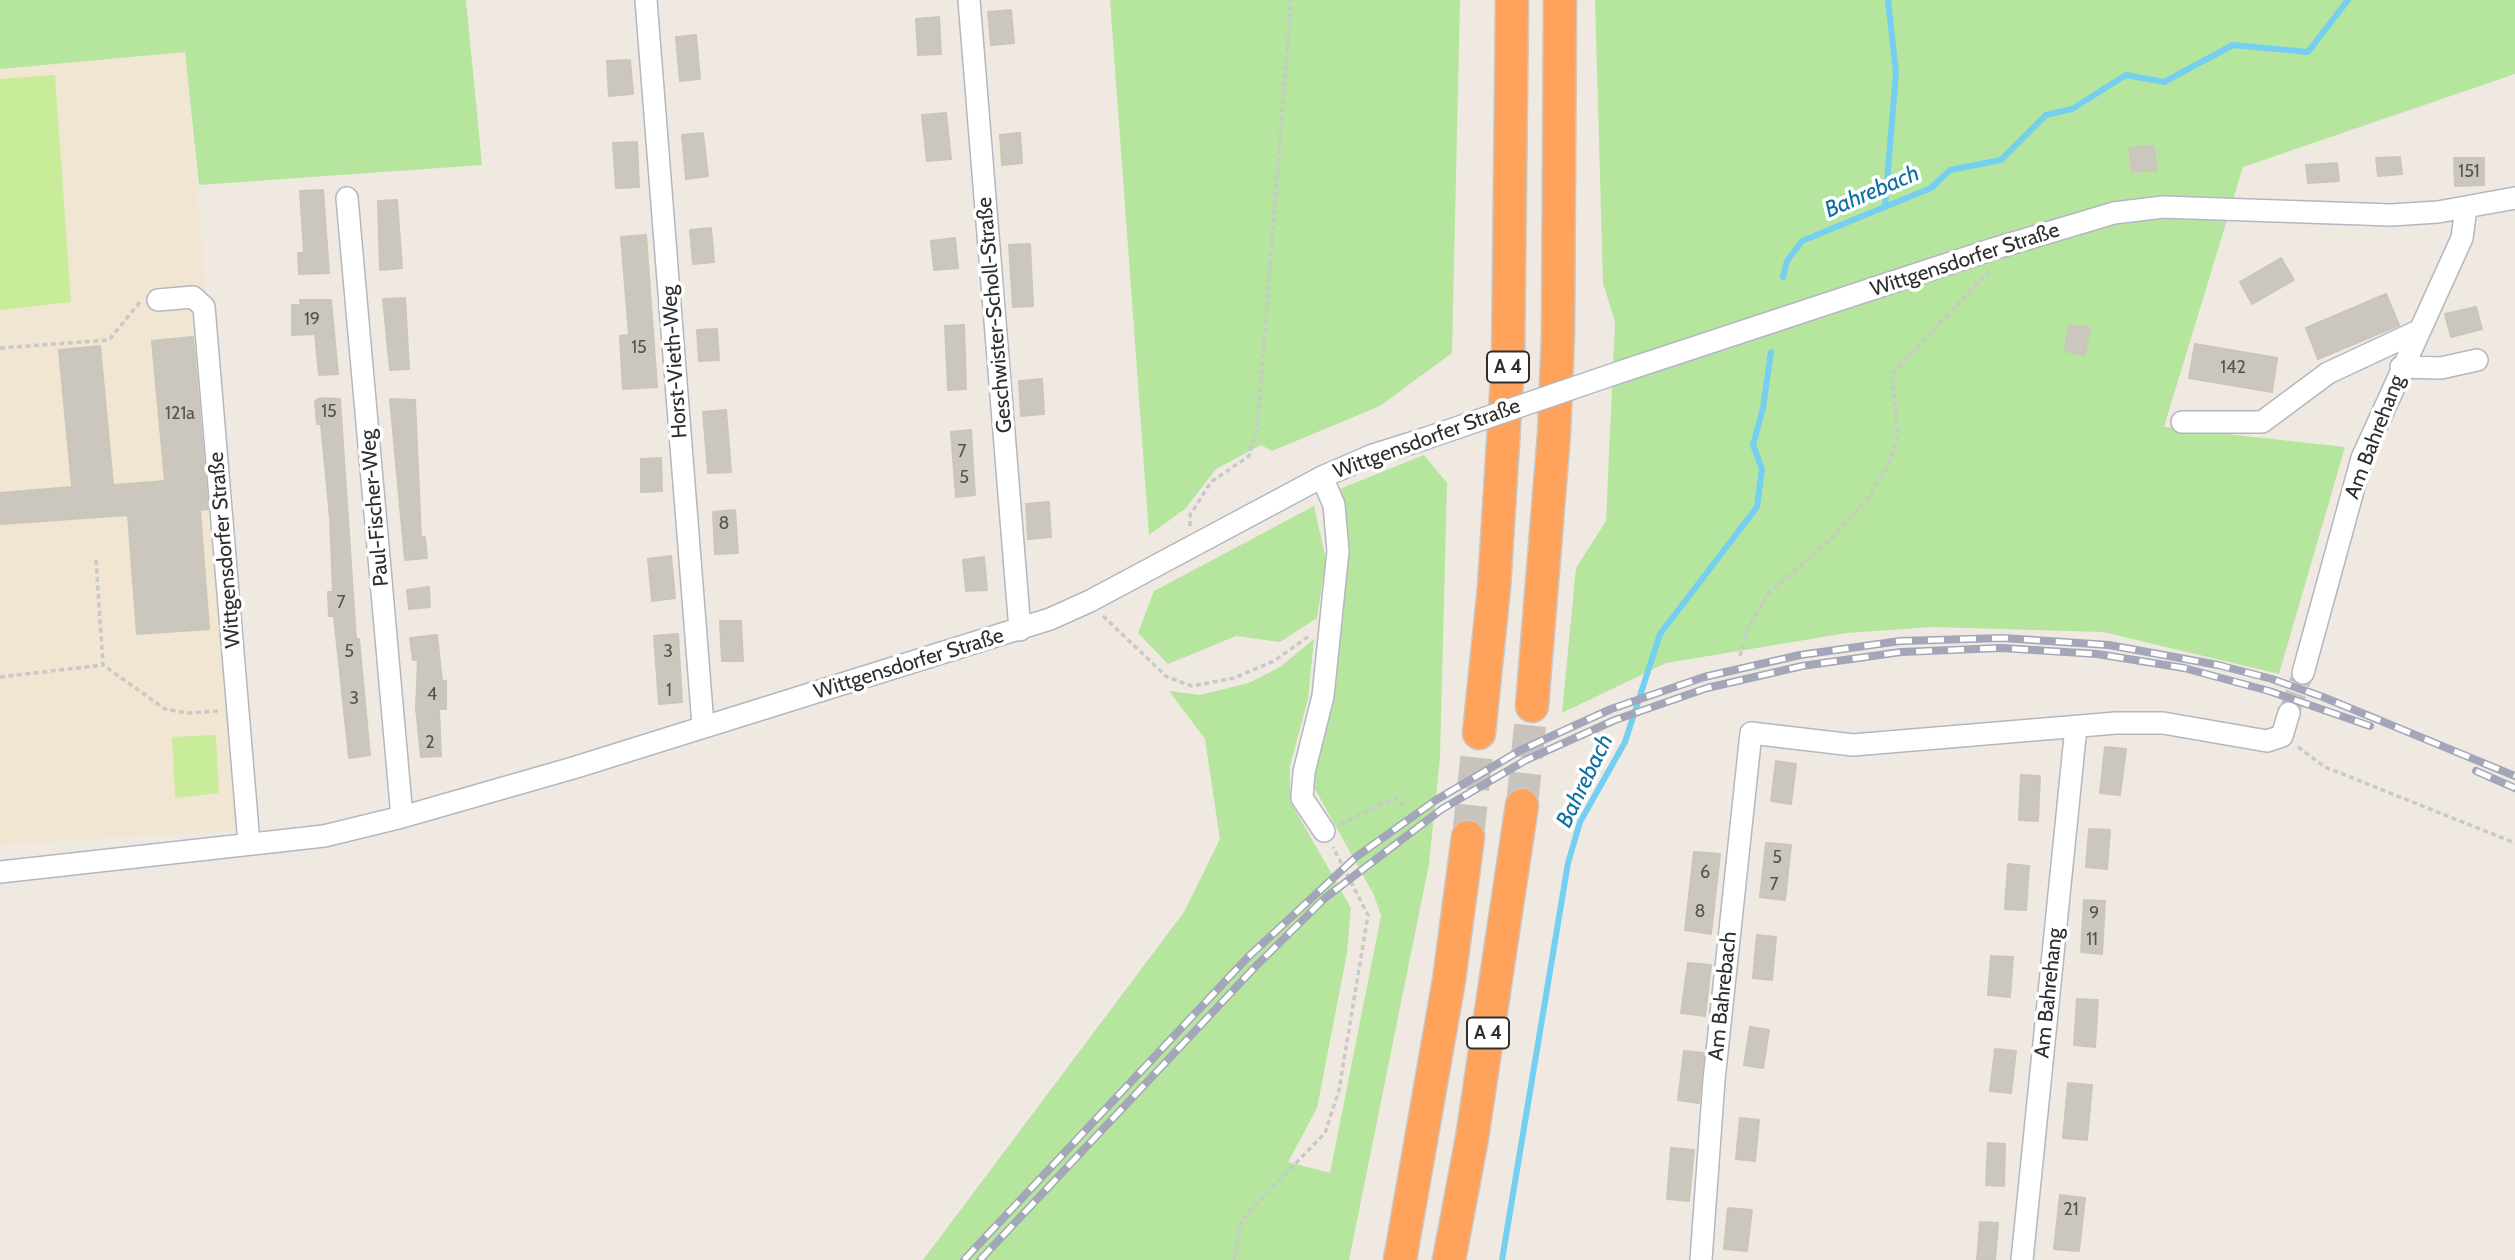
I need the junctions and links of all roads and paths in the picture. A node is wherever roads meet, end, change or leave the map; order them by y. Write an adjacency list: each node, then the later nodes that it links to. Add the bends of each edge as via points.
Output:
1 (646, 0): 29 (street, Horst-Vieth-Weg)
2 (970, 0): 21 (street, Geschwister-Scholl-Straße)
3 (1291, 0): 17 (path, via 1257,430 1249,456 1211,481 1190,514)
4 (1512, 0): 31 (highway, A 4, via 1506,414)
5 (1560, 0): 26 (highway, A 4, via 1556,385)
6 (347, 198): 35 (street, Paul-Fischer-Weg)
7 (2515, 198): 8 (street, Wittgensdorfer Straße)
8 (2466, 208): 9 (street, Wittgensdorfer Straße, via 2391,215 2139,209); 11 (street, Am Bahrehang, via 2462,238)
9 (1993, 248): 16 (street, Wittgensdorfer Straße, bridge, via 1373,455); 22 (path, via 1997,260 1983,280 1892,374 1898,436 1888,466 1867,499 1832,538 1769,593 1748,626)
10 (158, 300): 12 (path, via 137,303 109,340); 27 (street, Wittgensdorfer Straße, via 193,297 204,307)
11 (2418, 331): 14 (street, Am Bahrehang); 15 (street, via 2328,373 2262,422)
12 (0, 348)
13 (2477, 360): 14 (street, via 2441,368)
14 (2401, 368): 24 (street, Am Bahrehang, via 2362,458)
15 (2182, 422)
16 (1322, 477): 17 (street, Wittgensdorfer Straße); 20 (street, via 1334,505 1338,551)
17 (1190, 547): 19 (street, Wittgensdorfer Straße)
18 (96, 560): 23 (path)
19 (1090, 601): 20 (path, via 1167,677 1192,686 1234,678 1274,661); 21 (street, Wittgensdorfer Straße)
20 (1331, 621): 36 (street, via 1324,696 1304,772 1302,798)
21 (1020, 630): 29 (street, Wittgensdorfer Straße)
22 (1740, 656)
23 (103, 665): 25 (path); 27 (path, via 164,709 187,713)
24 (2303, 673)
25 (0, 677)
26 (1532, 706)
27 (238, 710): 38 (street, Wittgensdorfer Straße)
28 (2289, 713): 32 (street)
29 (703, 725): 35 (street, Wittgensdorfer Straße)
30 (2076, 727): 32 (street, via 2163,723 2267,741); 44 (street, Am Bahrebach, via 1853,745 1751,733); 45 (street, Am Bahrehang)
31 (1479, 733)
32 (2282, 736): 39 (path, via 2325,766)
33 (1522, 805): 43 (highway, A 4, via 1474,1124)
34 (1406, 807): 36 (path, via 1395,798)
35 (402, 817): 38 (street, Wittgensdorfer Straße, via 324,836)
36 (1324, 831): 41 (path, via 1368,915 1339,1090 1325,1133 1242,1219)
37 (1468, 837): 42 (highway, A 4, via 1449,980)
38 (249, 843): 40 (street, Wittgensdorfer Straße)
39 (2515, 843)
40 (0, 872)
41 (1234, 1260)
42 (1400, 1260)
43 (1448, 1260)
44 (1700, 1260)
45 (2022, 1260)

